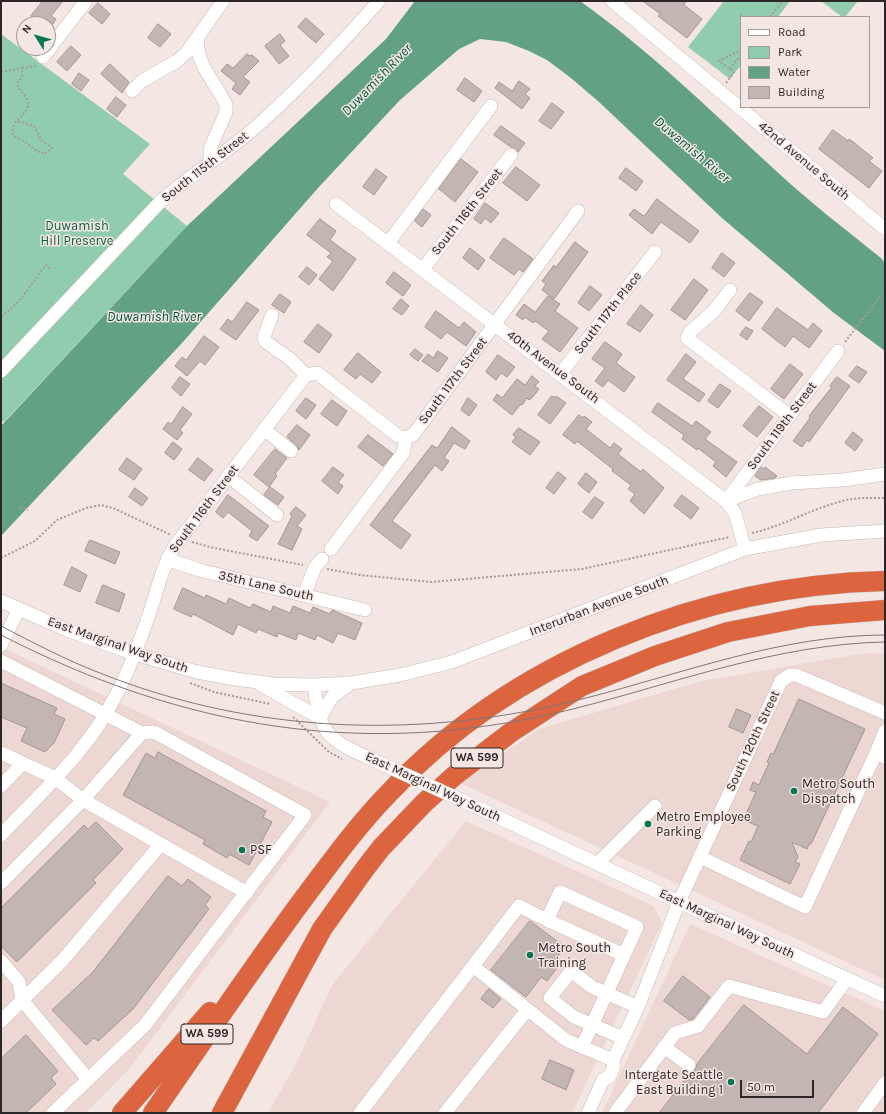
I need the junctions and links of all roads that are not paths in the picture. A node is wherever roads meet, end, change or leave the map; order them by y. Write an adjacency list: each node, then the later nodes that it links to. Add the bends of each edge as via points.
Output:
1 (86, 1): 6 (street)
2 (223, 1): 5 (street, via 205,24)
3 (379, 1): 12 (street, South 115th Street, via 258,125)
4 (619, 3): 9 (street, 42nd Avenue South)
5 (198, 39): 7 (street, via 177,61 150,75); 12 (street, via 198,53 202,64 226,106 226,112 210,149)
6 (42, 57)
7 (132, 91)
8 (491, 106): 16 (street)
9 (740, 106)
10 (743, 108): 15 (street, 42nd Avenue South)
11 (511, 155): 18 (street, South 116th Street)
12 (210, 162): 23 (street, South 115th Street, via 162,200)
13 (336, 204): 16 (street, 40th Avenue South)
14 (578, 211): 21 (street, South 117th Street)
15 (885, 229)
16 (388, 243): 18 (street, 40th Avenue South)
17 (655, 252): 24 (street, South 117th Place)
18 (423, 269): 21 (street, 40th Avenue South)
19 (730, 290): 26 (street, via 714,311 690,332 687,338)
20 (272, 315): 25 (street, via 264,337 266,342)
21 (496, 324): 24 (street, 40th Avenue South); 28 (street, South 117th Street, via 413,435)
22 (838, 351): 26 (street, South 119th Street)
23 (1, 371)
24 (561, 373): 32 (street, 40th Avenue South)
25 (309, 374): 27 (street, South 116th Street); 28 (street, via 317,373 398,436)
26 (790, 416): 32 (street, South 119th Street)
27 (264, 429): 29 (street); 31 (street, South 116th Street)
28 (406, 438): 35 (street, via 403,453)
29 (291, 451)
30 (885, 474): 32 (street, via 843,480 791,482 758,489)
31 (228, 476): 33 (street); 37 (street, South 116th Street)
32 (726, 501): 36 (street, 40th Avenue South, via 735,513)
33 (277, 515)
34 (885, 531): 36 (street, Interurban Avenue South, via 821,535)
35 (331, 549)
36 (745, 549): 49 (street, Interurban Avenue South, via 452,662 400,675)
37 (168, 559): 40 (street, 35th Lane South, via 199,570); 46 (street, South 116th Street)
38 (318, 563): 40 (street)
39 (885, 581): 72 (highway, WA 599, via 788,590 730,601 682,614 619,637 537,679 484,711 442,742 389,792 352,834)
40 (304, 595): 43 (street, 35th Lane South)
41 (1, 600): 42 (street, East Marginal Way South)
42 (19, 609): 45 (street); 46 (street, East Marginal Way South, via 67,630)
43 (365, 610)
44 (885, 610): 94 (highway, WA 599, via 803,617 728,632 655,656 582,686 510,733 454,776 424,803 381,848 364,870 322,929)
45 (1, 645)
46 (135, 654): 48 (street, East Marginal Way South, via 197,672); 52 (street, South 116th Street)
47 (1, 661): 52 (street)
48 (254, 682): 50 (street, East Marginal Way South); 53 (street)
49 (351, 682): 50 (street, Interurban Avenue South); 53 (street, via 332,696)
50 (314, 685): 53 (street, East Marginal Way South)
51 (885, 713): 65 (street, South 120th Street, via 796,675 785,677)
52 (104, 715): 55 (street); 59 (street, South 116th Street, via 91,738)
53 (320, 718): 66 (street, East Marginal Way South, bridge, via 334,741)
54 (885, 731): 57 (street)
55 (142, 733): 61 (street); 68 (street, via 154,732 305,816)
56 (1, 753): 58 (street)
57 (880, 755): 65 (street, via 805,907)
58 (23, 763): 59 (street); 60 (street)
59 (56, 778): 61 (street); 63 (street, South 116th Street)
60 (1, 786)
61 (83, 800): 64 (street); 67 (street)
62 (655, 806): 66 (street)
63 (1, 835)
64 (161, 844): 68 (street); 78 (street, via 62,961)
65 (700, 857): 69 (street, South 120th Street)
66 (597, 864): 69 (street, East Marginal Way South)
67 (1, 883)
68 (247, 893): 88 (street, via 145,1024)
69 (679, 902): 75 (street, East Marginal Way South); 79 (street, South 120th Street)
70 (547, 920): 71 (street); 71 (street, via 560,892 636,927); 74 (street, via 519,906)
71 (624, 954): 76 (street)
72 (261, 956): 92 (highway); 93 (highway, WA 599)
73 (1, 961): 78 (street, via 19,982)
74 (473, 966): 80 (street); 95 (street)
75 (847, 979): 77 (street, East Marginal Way South); 84 (street, via 823,1012 729,986 698,1026 675,1032)
76 (606, 993): 79 (street); 82 (street); 82 (street, via 592,987 571,972 550,998 574,1017)
77 (885, 996)
78 (22, 1000): 81 (street); 88 (street)
79 (638, 1007): 83 (street, South 120th Street)
80 (527, 1010): 85 (street, via 566,1040); 96 (street)
81 (1, 1021)
82 (592, 1025): 83 (street); 85 (street)
83 (623, 1038): 86 (street, South 120th Street)
84 (664, 1046): 87 (street); 90 (street)
85 (582, 1047): 86 (street)
86 (613, 1060): 97 (street, South 120th Street, via 606,1062 602,1072 604,1080)
87 (689, 1065)
88 (87, 1078): 91 (street)
89 (885, 1084): 98 (street)
90 (616, 1112)
91 (53, 1113)
92 (122, 1113)
93 (153, 1113)
94 (222, 1113)
95 (360, 1113)
96 (445, 1113)
97 (588, 1113)
98 (863, 1113)

